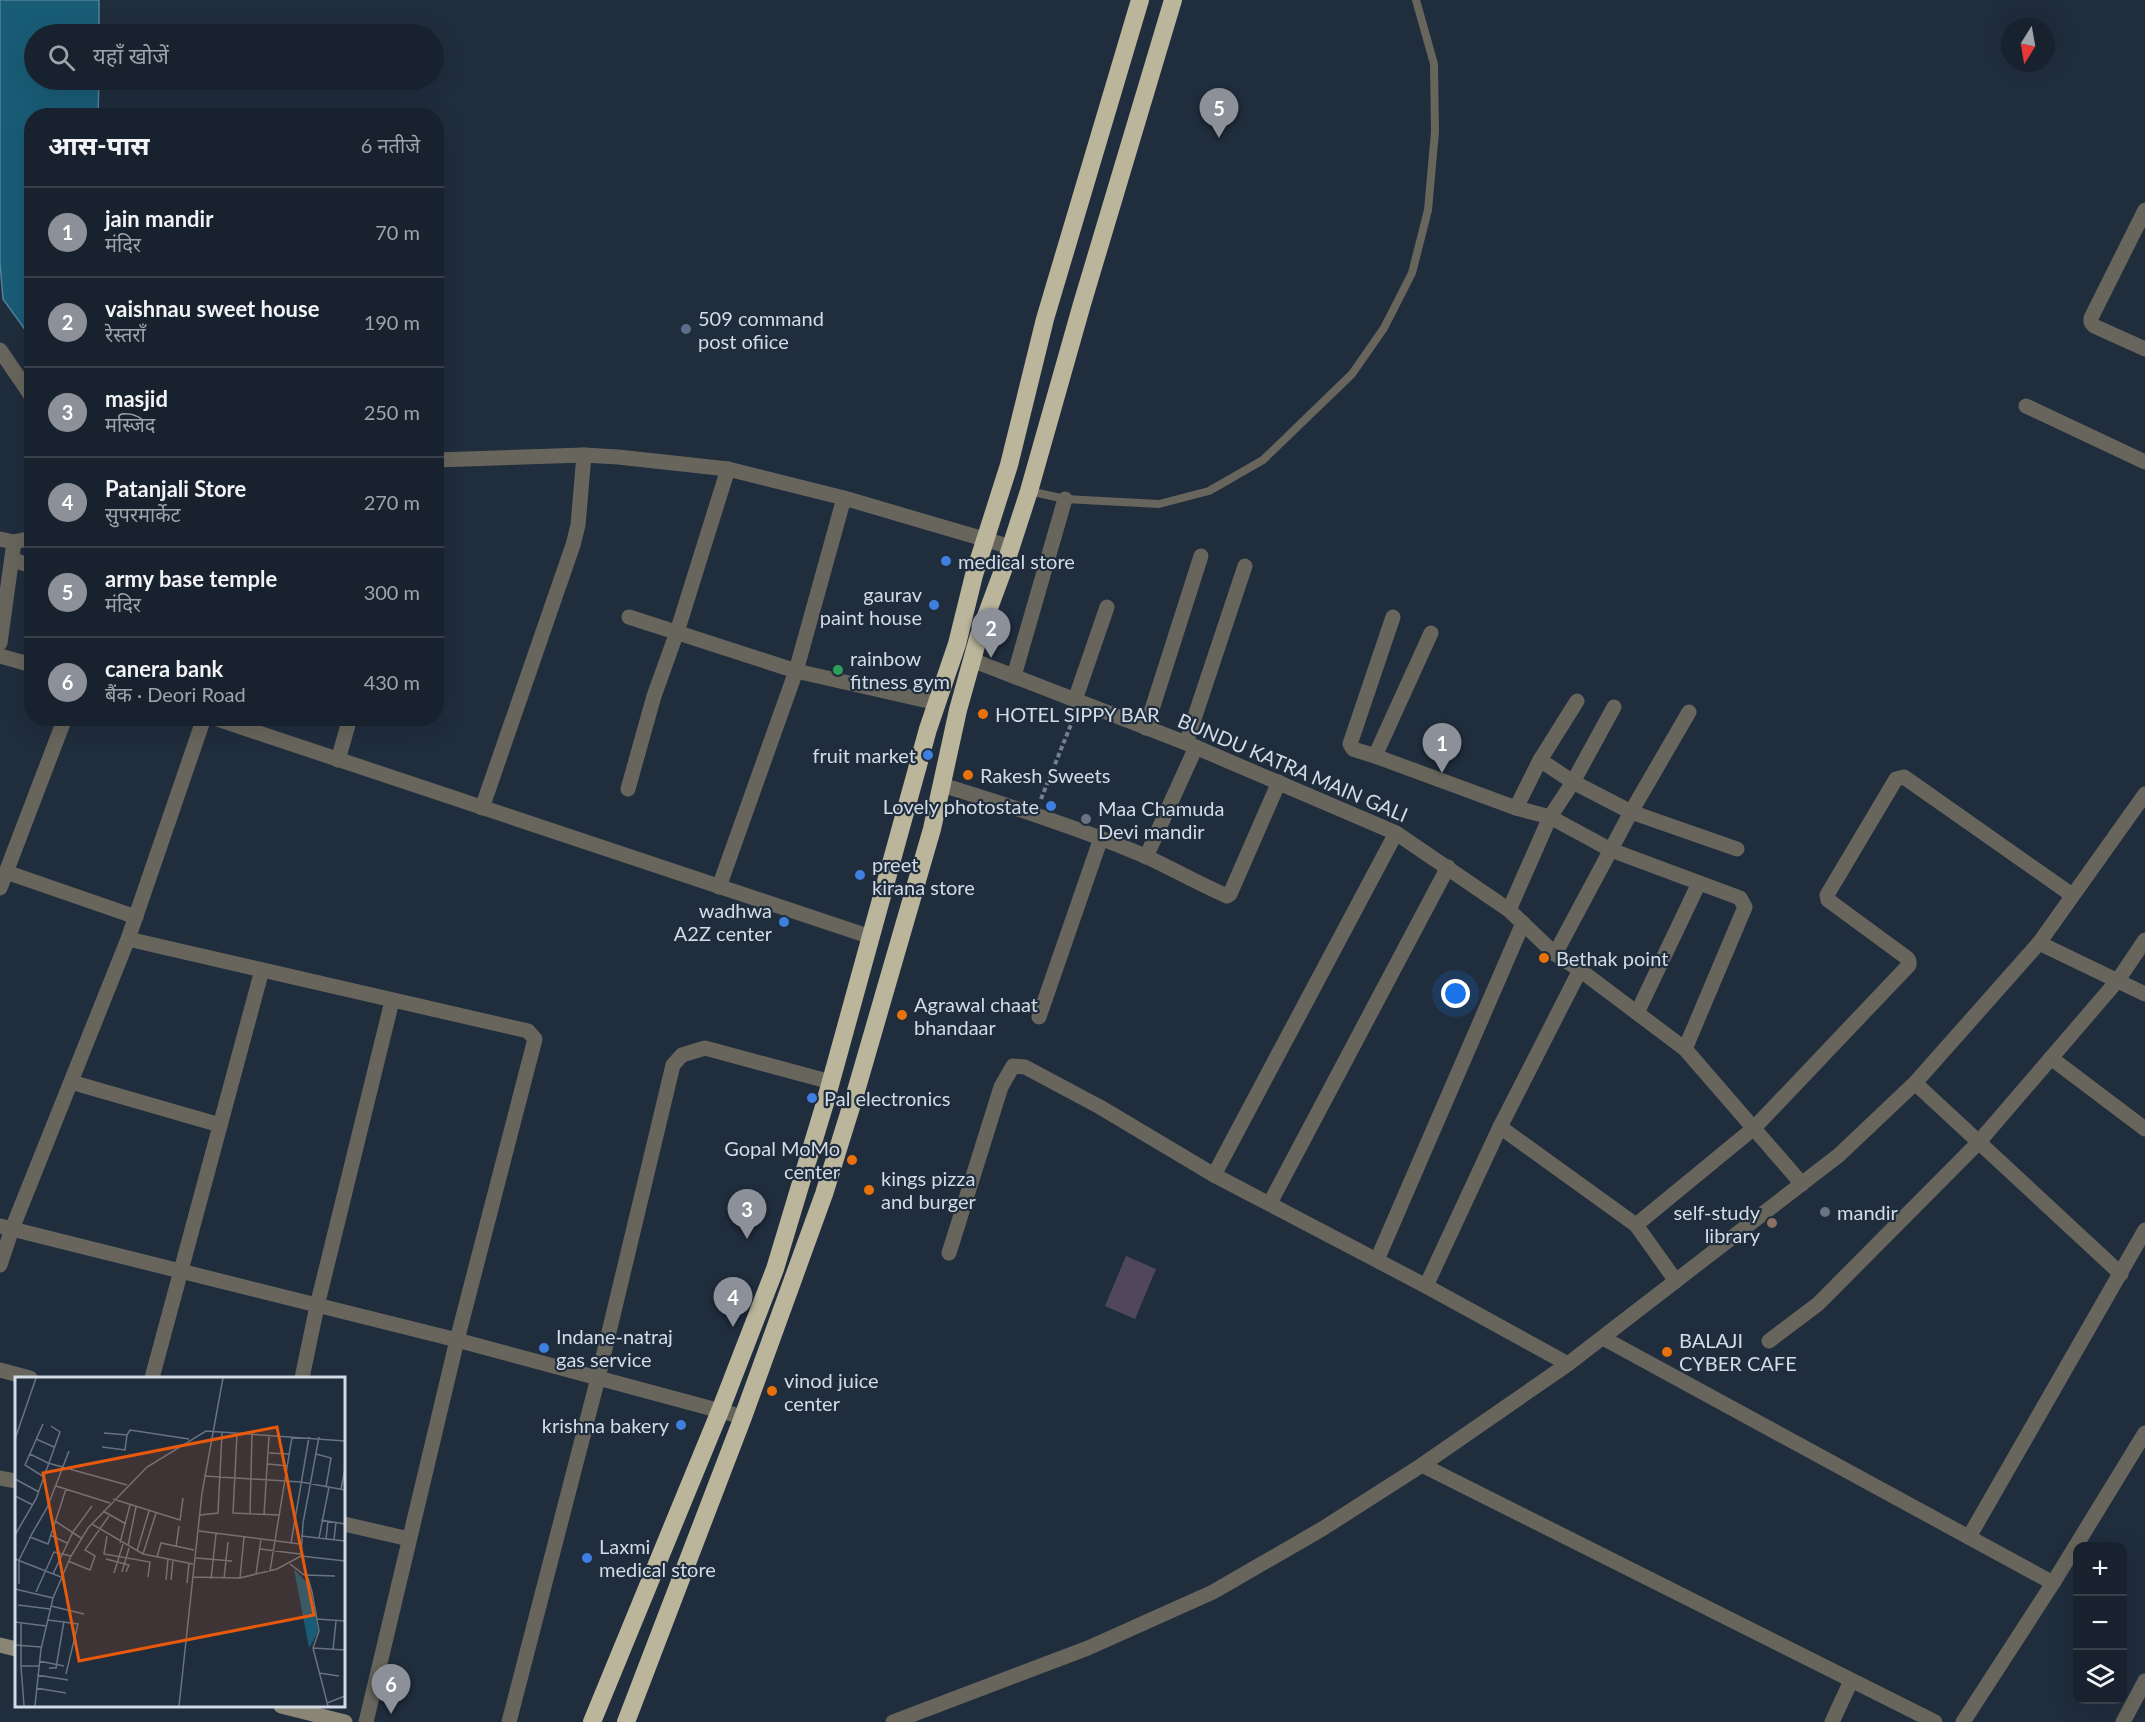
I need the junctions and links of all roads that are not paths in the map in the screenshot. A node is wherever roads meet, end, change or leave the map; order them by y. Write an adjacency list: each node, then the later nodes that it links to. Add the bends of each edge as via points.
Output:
1 (1140, 0): 19 (highway, via 1046,319 1009,465)
2 (1173, 0): 14 (highway)
3 (1416, 0): 16 (lane, via 1434,64 1435,132 1428,210 1412,273 1384,328 1352,374 1263,460 1209,491 1159,504)
4 (2145, 210): 5 (street, via 2091,322)
5 (2145, 349)
6 (0, 350): 7 (street)
7 (8, 370): 8 (street)
8 (24, 387)
9 (2026, 406): 11 (street)
10 (584, 455): 12 (street); 13 (street); 55 (street, via 573,545)
11 (2145, 462)
12 (444, 463)
13 (728, 469): 15 (street); 28 (street)
14 (1029, 492): 16 (lane); 20 (highway)
15 (844, 498): 19 (street); 34 (street)
16 (1065, 499): 35 (street)
17 (24, 539): 18 (street)
18 (7, 540): 22 (street)
19 (984, 540): 20 (street); 38 (highway)
20 (1011, 547): 32 (highway)
21 (1201, 556): 45 (street)
22 (13, 560): 23 (street); 30 (street)
23 (24, 563)
24 (1245, 566): 46 (street)
25 (1107, 607): 36 (street)
26 (629, 617): 28 (street)
27 (1393, 617): 47 (street, via 1350,744 1353,749)
28 (677, 632): 34 (street); 53 (street)
29 (1431, 633): 47 (street)
30 (0, 643)
31 (0, 656): 33 (street)
32 (972, 660): 35 (street, BUNDU KATRA MAIN GALI); 52 (highway)
33 (24, 663)
34 (796, 671): 38 (street); 67 (street)
35 (1014, 676): 36 (street, BUNDU KATRA MAIN GALI)
36 (1077, 701): 45 (street, BUNDU KATRA MAIN GALI)
37 (1577, 701): 49 (street)
38 (937, 703): 73 (highway)
39 (1614, 707): 51 (street)
40 (1689, 712): 57 (street)
41 (62, 726): 64 (street)
42 (201, 726): 71 (street)
43 (238, 726): 48 (street)
44 (348, 726): 48 (street)
45 (1146, 728): 46 (street, BUNDU KATRA MAIN GALI)
46 (1191, 745): 50 (street, BUNDU KATRA MAIN GALI); 63 (street)
47 (1375, 756): 56 (street)
48 (338, 760): 55 (street)
49 (1540, 760): 51 (street); 56 (street)
50 (1279, 782): 59 (street, BUNDU KATRA MAIN GALI); 63 (street, via 1227,896)
51 (1572, 782): 57 (street); 58 (street)
52 (942, 784): 60 (street); 119 (highway, via 831,1171)
53 (627, 789)
54 (2145, 794): 69 (street)
55 (482, 808): 67 (street)
56 (1516, 808): 58 (street)
57 (1631, 812): 61 (street); 62 (street)
58 (1550, 817): 62 (street); 70 (street)
59 (1396, 833): 65 (street, BUNDU KATRA MAIN GALI); 95 (street)
60 (1101, 838): 63 (street); 84 (street)
61 (1737, 849)
62 (1611, 850): 66 (street); 77 (street)
63 (1146, 857)
64 (6, 862): 68 (street); 71 (street)
65 (1448, 867): 70 (street, BUNDU KATRA MAIN GALI); 97 (street)
66 (1699, 883): 83 (street); 85 (street, via 1740,898 1745,907)
67 (719, 887): 73 (street)
68 (0, 888)
69 (2072, 895): 76 (street); 92 (street, via 1904,777 1896,779 1827,895 1828,900 1907,958 1909,965)
70 (1509, 910): 72 (street, BUNDU KATRA MAIN GALI)
71 (136, 917): 74 (street)
72 (1523, 923): 77 (street, BUNDU KATRA MAIN GALI); 102 (street)
73 (871, 937): 88 (highway)
74 (128, 939): 79 (street); 87 (street)
75 (2145, 940): 80 (street)
76 (2039, 943): 80 (street); 89 (street)
77 (1555, 954): 78 (street, BUNDU KATRA MAIN GALI)
78 (1580, 969): 83 (street, BUNDU KATRA MAIN GALI); 91 (street)
79 (262, 970): 82 (street); 90 (street)
80 (2118, 980): 81 (street); 86 (street)
81 (2145, 994)
82 (392, 1001): 108 (street); 110 (street, via 528,1031 535,1039)
83 (1637, 1013): 85 (street, BUNDU KATRA MAIN GALI)
84 (1039, 1017)
85 (1685, 1049): 92 (street, BUNDU KATRA MAIN GALI)
86 (2051, 1058): 93 (street); 94 (street)
87 (71, 1082): 90 (street); 99 (street)
88 (831, 1082): 117 (street, via 705,1048 682,1055 673,1065); 118 (highway, via 776,1269)
89 (1915, 1083): 94 (street); 96 (street, via 1839,1155)
90 (220, 1125): 104 (street)
91 (1500, 1127): 98 (street); 107 (street)
92 (1754, 1128): 96 (street, BUNDU KATRA MAIN GALI); 98 (street)
93 (2145, 1129)
94 (1978, 1143): 105 (street); 111 (street, via 1818,1304)
95 (1214, 1175): 97 (street); 101 (street, via 1044,1077 1025,1067 1013,1066 1001,1087)
96 (1802, 1184): 106 (street)
97 (1270, 1203): 102 (street)
98 (1636, 1225): 106 (street)
99 (6, 1228): 103 (street); 104 (street)
100 (2145, 1230): 105 (street)
101 (949, 1253)
102 (1377, 1260): 107 (street)
103 (0, 1265)
104 (181, 1272): 108 (street); 115 (street)
105 (2121, 1274): 125 (street)
106 (1676, 1281): 109 (street)
107 (1426, 1286): 112 (street)
108 (317, 1306): 110 (street); 116 (street)
109 (1603, 1338): 112 (street); 125 (street)
110 (457, 1340): 117 (street); 126 (street)
111 (1768, 1341)
112 (1568, 1364): 121 (street)
113 (0, 1370): 114 (street)
114 (26, 1377)
115 (152, 1377)
116 (302, 1377)
117 (598, 1378): 118 (street); 136 (street)
118 (720, 1411): 119 (street); 137 (highway)
119 (743, 1417): 138 (highway)
120 (2145, 1433): 127 (street)
121 (1422, 1466): 130 (street); 139 (street, via 1213,1592 1088,1648)
122 (0, 1478): 123 (street)
123 (15, 1481)
124 (345, 1524): 126 (street)
125 (1969, 1537): 127 (street)
126 (409, 1539): 135 (street)
127 (2053, 1583): 142 (street)
128 (0, 1645): 129 (street)
129 (15, 1649)
130 (1851, 1681): 140 (street); 141 (street)
131 (2144, 1684): 143 (street)
132 (284, 1707): 133 (street)
133 (324, 1719): 134 (street)
134 (345, 1722)
135 (366, 1722)
136 (509, 1722)
137 (592, 1722)
138 (626, 1722)
139 (893, 1722)
140 (1832, 1722)
141 (1935, 1722)
142 (1963, 1722)
143 (2123, 1722)

